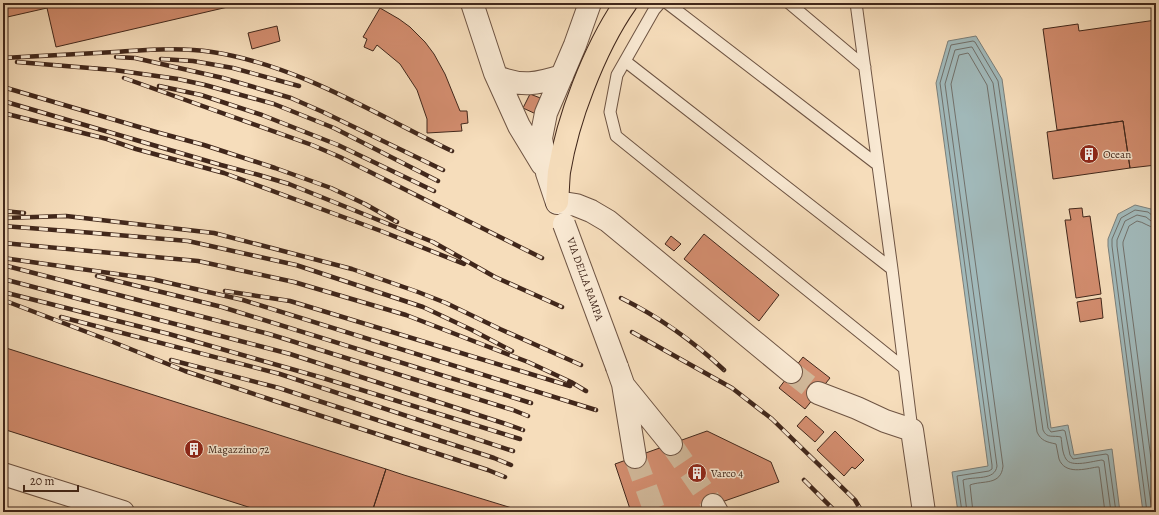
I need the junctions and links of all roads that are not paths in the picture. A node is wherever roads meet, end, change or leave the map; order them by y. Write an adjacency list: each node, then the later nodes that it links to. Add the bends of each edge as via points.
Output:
1 (472, 3): 11 (street, VIA DELLA RAMPA)
2 (590, 3): 10 (street, VIA DELLA RAMPA)
3 (626, 3): 14 (highway, via 595,56 571,117 559,173)
4 (660, 3): 8 (lane)
5 (667, 3): 12 (lane)
6 (789, 3): 9 (lane)
7 (856, 3): 9 (lane)
8 (625, 61): 15 (lane); 16 (lane, via 617,76 610,112 616,136)
9 (865, 67): 12 (lane)
10 (562, 76): 11 (street, via 530,84 510,82); 13 (street, VIA DELLA RAMPA, via 546,113 541,138)
11 (497, 77): 13 (street, VIA DELLA RAMPA, via 519,126)
12 (878, 165): 15 (lane)
13 (547, 174): 14 (street, VIA DELLA RAMPA)
14 (557, 202): 17 (street, via 576,205 608,221); 18 (street, VIA DELLA RAMPA, bridge)
15 (892, 269): 16 (lane)
16 (904, 368): 20 (lane)
17 (791, 372)
18 (620, 376): 21 (street, VIA DELLA RAMPA); 22 (street, VIA DELLA RAMPA)
19 (818, 393): 20 (street)
20 (912, 430): 25 (street)
21 (671, 444)
22 (635, 457)
23 (3, 474): 24 (street)
24 (122, 512)
25 (924, 512)

